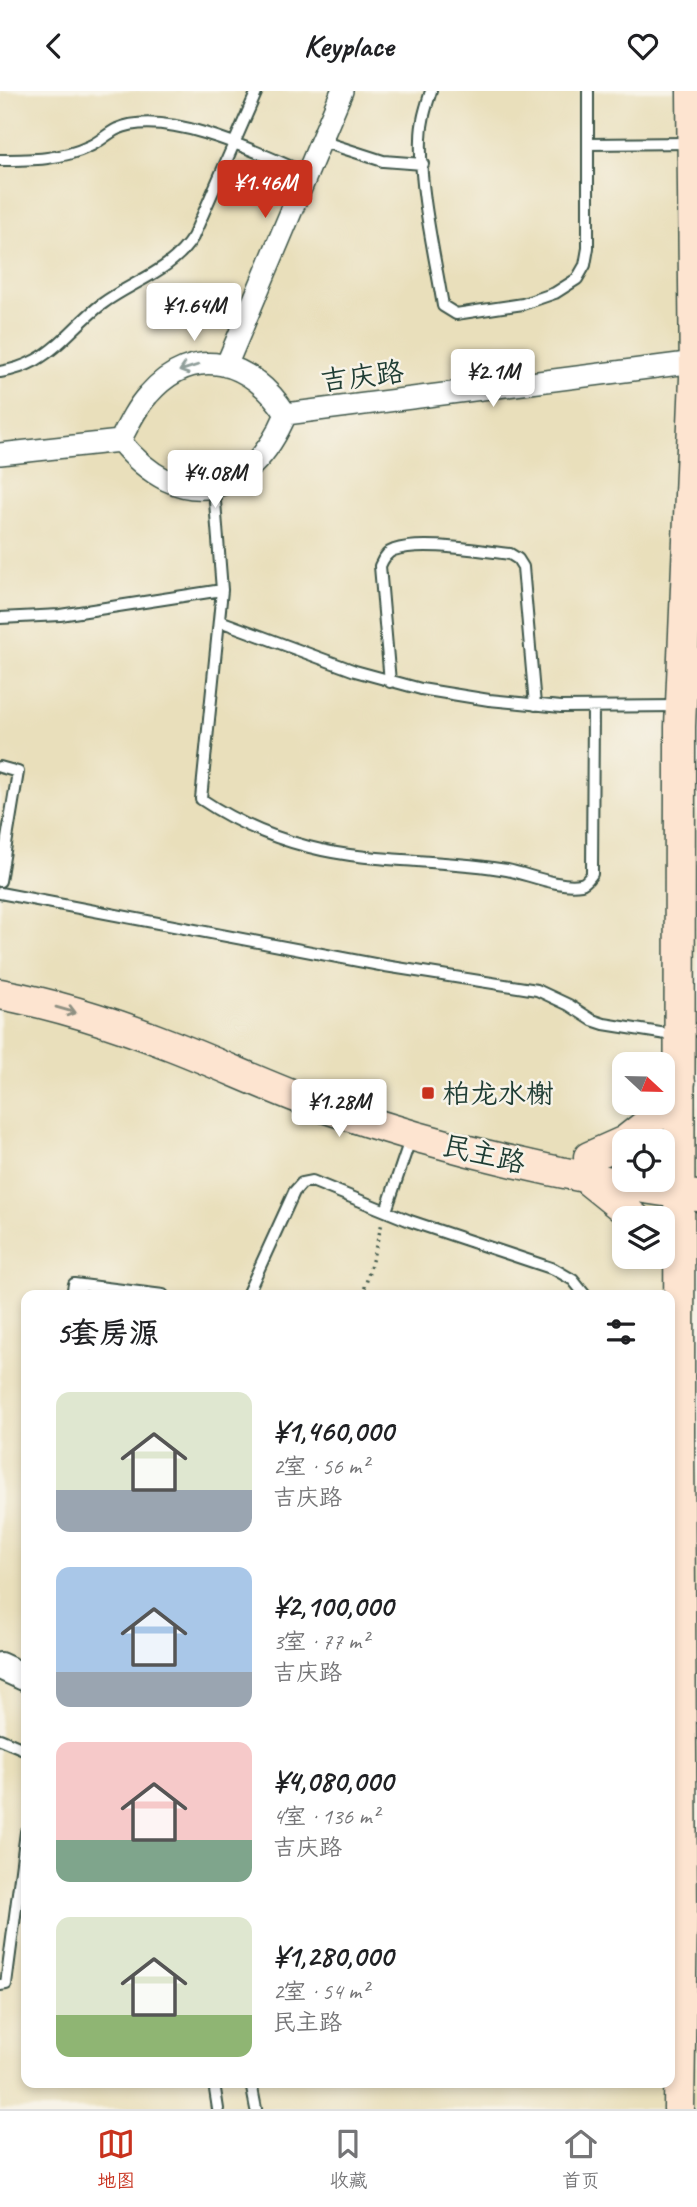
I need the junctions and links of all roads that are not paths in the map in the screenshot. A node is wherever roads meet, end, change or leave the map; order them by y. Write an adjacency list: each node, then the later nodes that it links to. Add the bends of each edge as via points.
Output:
1 (257, 91): 7 (lane)
2 (342, 91): 6 (street)
3 (431, 91): 11 (lane, via 422,123)
4 (588, 91): 9 (lane)
5 (692, 91): 8 (main road)
6 (321, 141): 11 (lane, via 383,161); 12 (street)
7 (235, 142): 10 (lane, via 199,131 144,125 117,129 71,154); 12 (lane); 15 (lane, via 180,256 101,305 45,355)
8 (692, 143): 9 (lane); 13 (main road)
9 (588, 144): 11 (lane, via 588,248 577,279 537,300 456,314 443,306)
10 (0, 160)
11 (422, 164)
12 (307, 174): 14 (street)
13 (695, 362): 16 (street, 吉庆路); 25 (main road)
14 (226, 366): 16 (street, 吉庆路, via 265,386); 17 (street, 吉庆路, one-way to 17, via 195,364 170,376 143,400)
15 (0, 372)
16 (286, 414): 19 (street, 吉庆路, via 258,460)
17 (121, 441): 18 (street); 19 (street, via 156,475 178,485)
18 (0, 454)
19 (214, 489): 20 (lane)
20 (222, 590): 21 (lane, via 60,615); 22 (lane)
21 (0, 618)
22 (220, 621): 23 (lane); 26 (lane, via 201,799 255,830 310,848 370,858 482,866 553,881 587,881 592,874)
23 (390, 682): 24 (lane); 24 (lane, via 380,566 385,557 396,549 439,546 510,554 523,567)
24 (535, 705): 26 (lane)
25 (681, 706): 26 (lane); 32 (main road)
26 (593, 707)
27 (0, 767): 28 (lane, via 18,772)
28 (0, 881)
29 (0, 893): 32 (lane, via 537,990 604,1024)
30 (0, 973): 38 (main road, 民主路, via 73,990 325,1086)
31 (0, 994): 35 (main road, 民主路, one-way to 35, via 143,1035)
32 (680, 1036): 33 (main road)
33 (680, 1082): 34 (main road); 39 (main road)
34 (640, 1129)
35 (411, 1137): 38 (main road, 民主路); 41 (lane)
36 (612, 1150): 38 (main road)
37 (612, 1165): 38 (main road, 民主路)
38 (586, 1167): 39 (main road, 民主路); 40 (main road)
39 (683, 1182): 42 (main road)
40 (622, 1206)
41 (386, 1211): 46 (lane, via 316,1183 302,1183); 47 (lane, via 554,1269)
42 (675, 1233)
43 (671, 1269): 48 (main road)
44 (73, 1290): 45 (lane, via 74,1284)
45 (123, 1290)
46 (249, 1290)
47 (581, 1290)
48 (671, 1290)
49 (675, 1523): 54 (main road)
50 (0, 1667): 51 (street)
51 (21, 1676)
52 (0, 1739): 53 (lane)
53 (21, 1748)
54 (683, 1824): 59 (main road)
55 (21, 1870): 56 (lane, via 6,1984)
56 (0, 1985)
57 (215, 2088): 60 (lane)
58 (252, 2088): 61 (lane)
59 (676, 2090)
60 (218, 2109)
61 (256, 2109)

